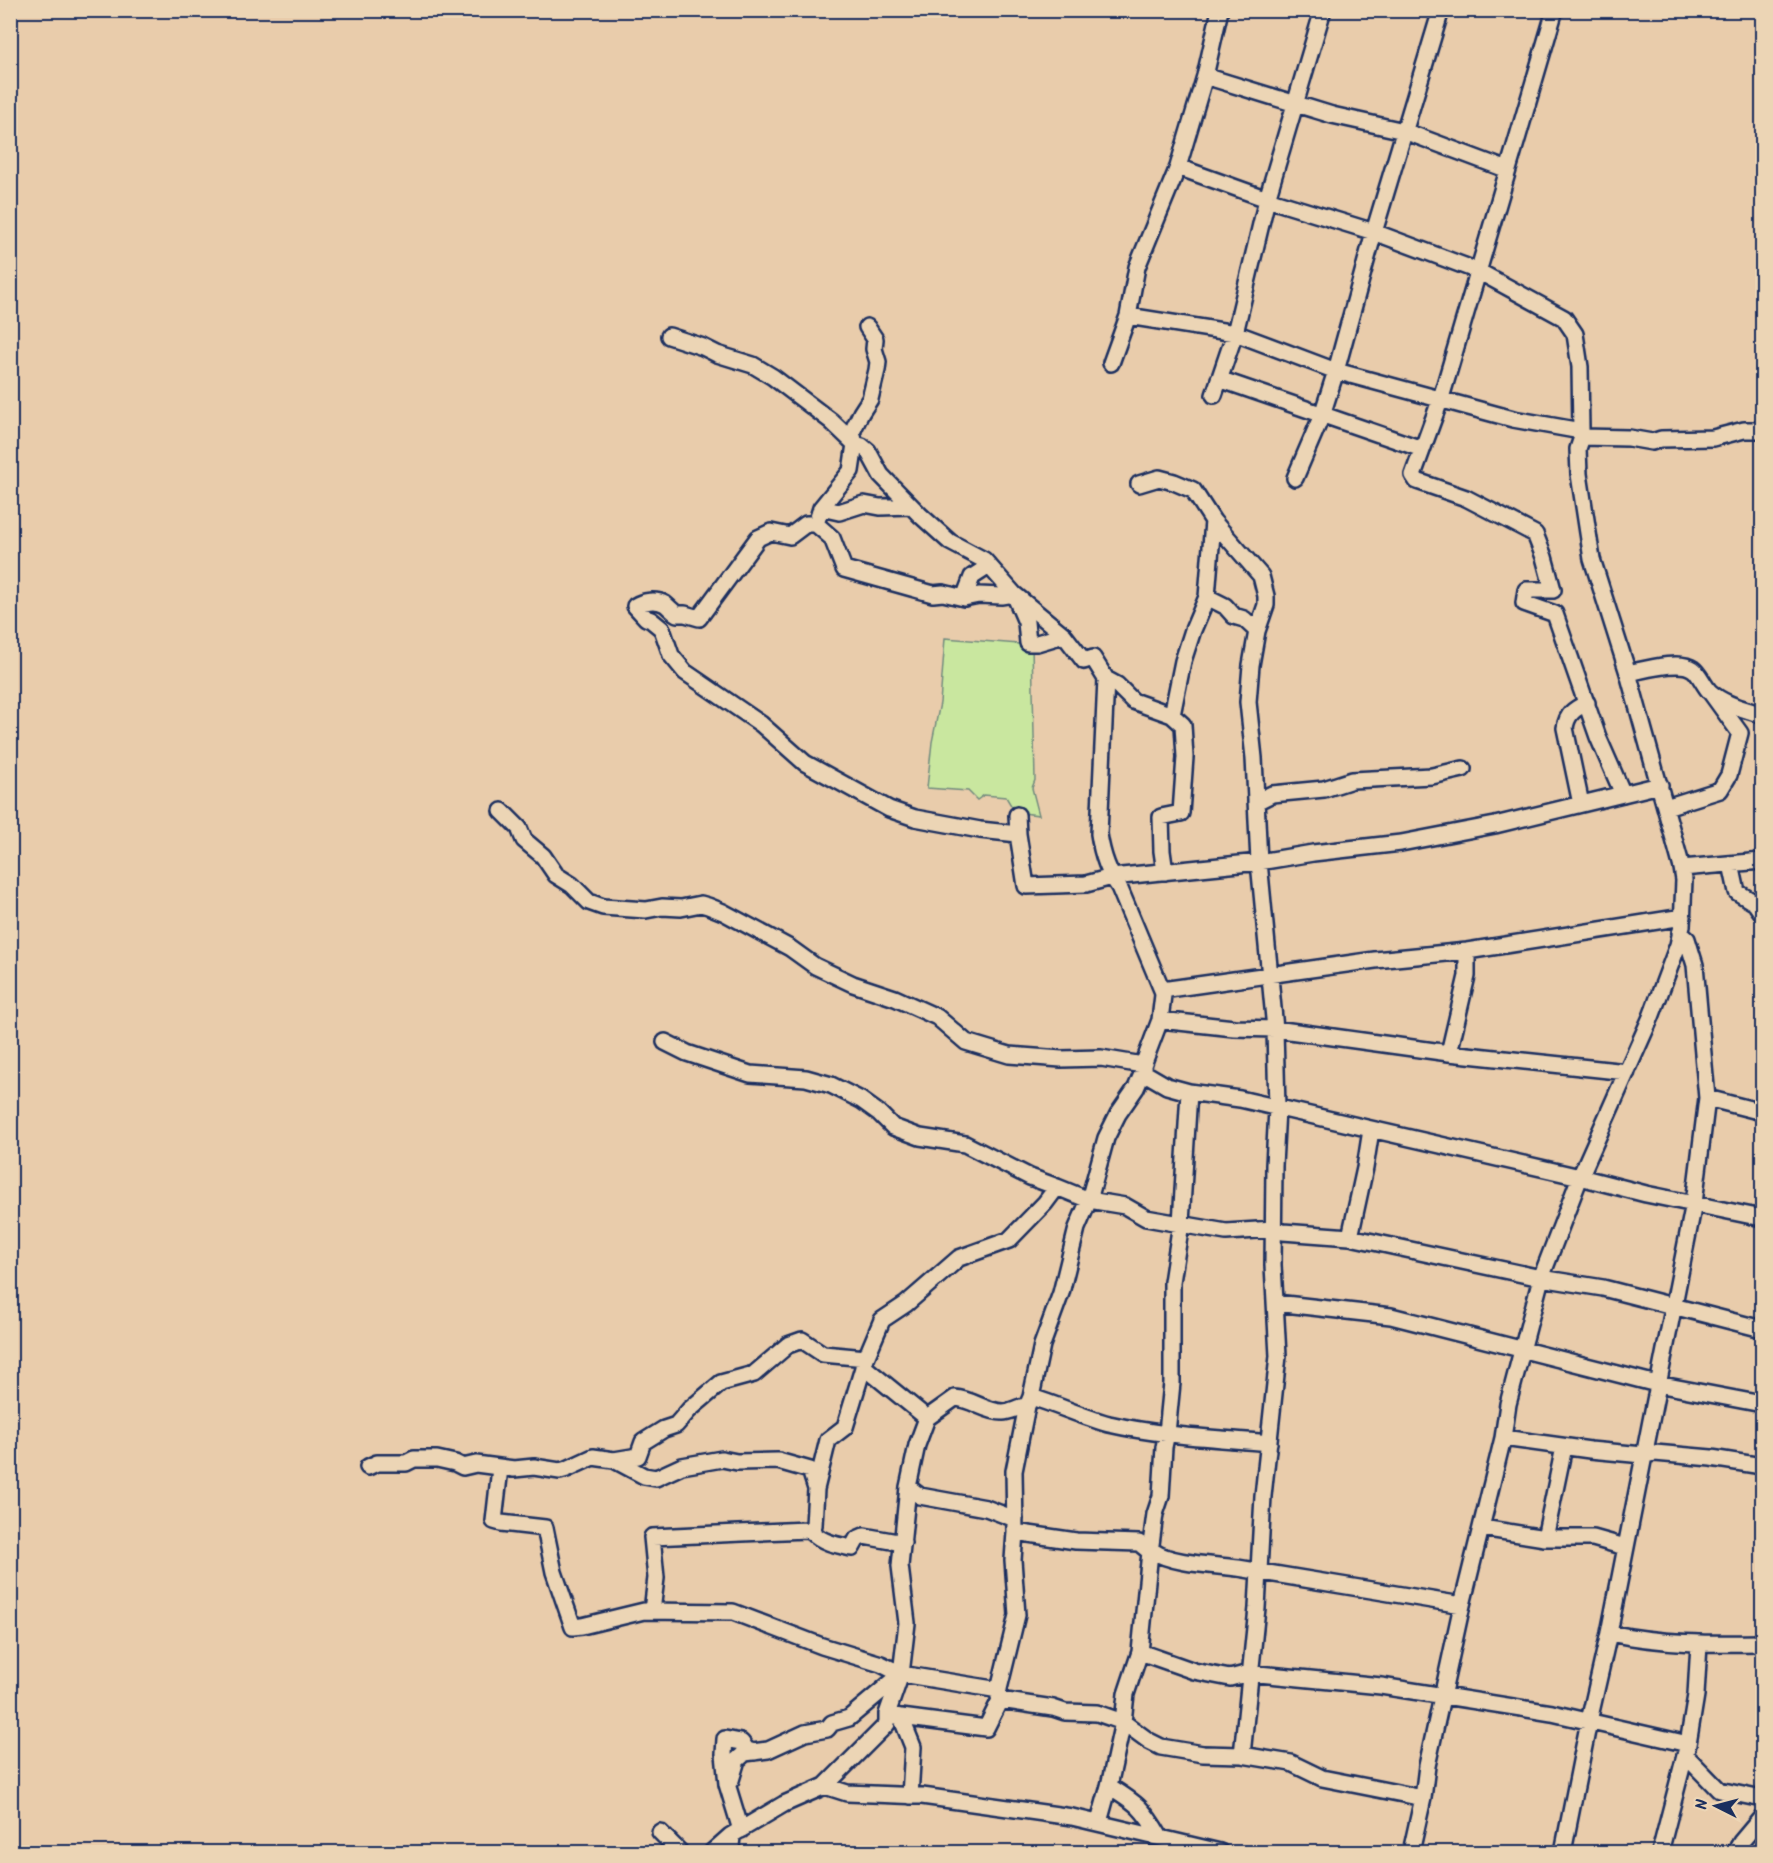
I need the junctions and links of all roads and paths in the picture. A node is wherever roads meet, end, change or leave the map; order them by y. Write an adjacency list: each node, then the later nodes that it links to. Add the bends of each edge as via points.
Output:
1 (1220, 10): 5 (street)
2 (1323, 10): 6 (street)
3 (1441, 10): 7 (street)
4 (1555, 10): 9 (street)
5 (1205, 76): 6 (street); 8 (street)
6 (1294, 104): 7 (street); 10 (street)
7 (1404, 131): 9 (street); 11 (street)
8 (1178, 167): 10 (street); 13 (street, via 1137,267)
9 (1508, 170): 12 (street)
10 (1267, 199): 11 (street); 15 (street)
11 (1374, 232): 12 (street); 18 (street)
12 (1478, 271): 21 (street); 24 (street, via 1571,325 1580,367)
13 (1128, 316): 15 (street); 17 (street)
14 (867, 327): 25 (street, via 875,339 878,365 870,399 852,432)
15 (1235, 333): 18 (street); 19 (street)
16 (669, 336): 25 (street, via 763,370)
17 (1111, 363)
18 (1336, 371): 21 (street); 22 (street)
19 (1219, 379): 20 (street); 22 (street)
20 (1214, 395)
21 (1441, 398): 24 (street); 26 (street)
22 (1322, 415): 26 (street); 27 (street)
23 (1762, 430): 24 (street, via 1652,442)
24 (1581, 434): 39 (street, via 1579,474 1592,559)
25 (855, 444): 29 (street, via 868,451 881,475); 30 (street, via 851,471)
26 (1422, 449): 42 (street, via 1414,470 1417,481 1466,498 1535,534 1553,590 1526,590 1524,603 1555,614)
27 (1295, 478)
28 (1139, 484): 31 (street, via 1159,478 1193,490)
29 (911, 506): 30 (street, via 864,504 839,512); 33 (street, via 950,542)
30 (821, 508): 32 (street)
31 (1213, 521): 35 (street); 37 (street, via 1263,580 1266,605)
32 (816, 524): 36 (street, via 832,538 844,569 916,590); 53 (street, via 806,524 790,536 771,532 758,538 699,618 677,614 658,601 635,606 662,629 671,655 685,672 761,724 805,763 890,809 915,818)
33 (989, 566): 34 (street); 36 (street, via 972,578)
34 (1014, 594): 36 (street); 38 (street); 38 (street, via 1026,622 1028,643)
35 (1207, 597): 37 (street, via 1226,606); 43 (street, via 1183,661)
36 (964, 598)
37 (1257, 631): 48 (street, via 1248,702)
38 (1064, 635): 40 (street, via 1084,661 1093,658)
39 (1628, 673): 41 (street, via 1678,665 1693,669); 46 (street)
40 (1106, 679): 43 (street, via 1133,701); 59 (street, via 1099,834)
41 (1711, 693): 44 (street, via 1733,706); 50 (street, via 1740,733 1729,775 1720,790)
42 (1587, 704): 47 (street); 49 (street, via 1567,718 1565,729)
43 (1172, 715): 58 (street, via 1183,725 1185,758 1181,813 1161,818)
44 (1762, 715)
45 (1463, 769): 48 (street, via 1432,776 1352,780 1324,789 1272,794)
46 (1660, 785): 47 (street); 50 (street)
47 (1623, 794): 49 (street)
48 (1256, 802): 55 (street)
49 (1581, 804): 55 (street, via 1443,836)
50 (1666, 807): 57 (street)
51 (502, 811): 70 (street, via 556,875 590,902 603,907 646,909 708,906 824,970 937,1017 966,1042 1009,1056 1101,1058)
52 (1017, 815): 53 (street)
53 (1017, 834): 59 (street, via 1026,886 1086,884)
54 (1762, 861): 56 (street)
55 (1259, 862): 58 (street); 64 (street)
56 (1731, 864): 57 (street); 60 (street, via 1737,892 1755,903)
57 (1682, 868): 61 (street)
58 (1165, 872): 59 (street)
59 (1112, 877): 65 (street)
60 (1762, 913)
61 (1683, 917): 62 (street); 63 (street)
62 (1680, 933): 71 (street); 73 (street, via 1687,939 1695,965)
63 (1467, 951): 64 (street); 69 (street, via 1467,976)
64 (1270, 974): 65 (street); 67 (street)
65 (1162, 990): 66 (street)
66 (1160, 1020): 67 (street); 70 (street)
67 (1275, 1029): 69 (street); 74 (street)
68 (665, 1042): 78 (street, via 750,1074 806,1078 831,1085 861,1100 893,1127 920,1137 964,1144)
69 (1449, 1053): 71 (street)
70 (1143, 1068): 72 (street, via 1167,1086); 79 (street, via 1136,1088 1106,1138)
71 (1627, 1072): 77 (street)
72 (1189, 1092): 74 (street); 82 (street)
73 (1707, 1098): 75 (street); 80 (street)
74 (1277, 1109): 76 (street); 83 (street)
75 (1762, 1112)
76 (1371, 1130): 77 (street); 84 (street)
77 (1580, 1177): 80 (street); 85 (street)
78 (1057, 1187): 79 (street); 90 (street, via 1009,1240 959,1258 882,1320)
79 (1089, 1200): 82 (street, via 1125,1206 1146,1218); 92 (street, via 1042,1345)
80 (1694, 1203): 81 (street); 87 (street)
81 (1762, 1218)
82 (1181, 1223): 83 (street, via 1226,1232); 95 (street, via 1172,1282 1172,1383)
83 (1274, 1229): 84 (street); 86 (street)
84 (1350, 1238): 85 (street)
85 (1541, 1278): 87 (street, via 1603,1288); 89 (street)
86 (1276, 1303): 89 (street, via 1391,1316); 97 (street, via 1278,1356)
87 (1674, 1307): 88 (street); 91 (street)
88 (1762, 1329)
89 (1523, 1350): 91 (street); 96 (street)
90 (864, 1362): 94 (street); 100 (street, via 823,1354 802,1340 795,1342 754,1374 721,1383 676,1425 643,1442 638,1456); 105 (street, via 845,1427 828,1440)
91 (1657, 1384): 93 (street); 99 (street)
92 (1029, 1401): 94 (street, via 1005,1412 955,1398); 95 (street, via 1059,1405 1093,1420); 106 (street, via 1014,1471)
93 (1762, 1404)
94 (927, 1418): 104 (street)
95 (1167, 1433): 97 (street); 112 (street)
96 (1503, 1438): 98 (street); 107 (street)
97 (1269, 1443): 113 (street)
98 (1564, 1447): 99 (street); 109 (street)
99 (1643, 1455): 101 (street, via 1712,1458); 111 (street)
100 (614, 1460): 103 (street, via 593,1457 560,1471); 105 (street, via 656,1478 682,1466 722,1459 778,1461 810,1470)
101 (1762, 1466)
102 (368, 1467): 103 (street, via 378,1462 437,1459 463,1467 476,1464)
103 (500, 1468): 115 (street, via 494,1521 545,1528 554,1572 573,1627)
104 (908, 1487): 106 (street, via 920,1496 986,1508); 110 (street)
105 (816, 1489): 108 (street)
106 (1015, 1526): 112 (street, via 1076,1541 1139,1543); 122 (street, via 1017,1615)
107 (1482, 1528): 109 (street); 114 (street)
108 (812, 1532): 110 (street, via 837,1547 852,1548 864,1536); 115 (street, via 652,1537 656,1578)
109 (1545, 1538): 111 (street, via 1593,1538)
110 (903, 1543): 121 (street, via 900,1566 907,1623)
111 (1625, 1547): 116 (street)
112 (1150, 1552): 113 (street, via 1181,1561); 119 (street)
113 (1259, 1572): 114 (street); 120 (street)
114 (1462, 1605): 123 (street)
115 (652, 1611): 121 (street, via 733,1612)
116 (1610, 1633): 118 (street, via 1642,1640); 125 (street)
117 (1762, 1643): 118 (street)
118 (1699, 1644): 127 (street)
119 (1140, 1652): 120 (street, via 1194,1671 1230,1678); 126 (street, via 1126,1694)
120 (1249, 1673): 123 (street, via 1381,1686); 129 (street)
121 (901, 1674): 122 (street); 124 (street); 128 (street, via 849,1718)
122 (1000, 1695): 124 (street, via 986,1728); 126 (street, via 1065,1712 1097,1713)
123 (1443, 1697): 125 (street); 134 (street)
124 (894, 1715): 131 (street); 133 (street, via 913,1747)
125 (1589, 1720): 127 (street); 146 (street)
126 (1123, 1722): 129 (street, via 1161,1747); 132 (street)
127 (1687, 1750): 135 (street, via 1719,1790); 147 (street)
128 (755, 1752): 130 (street, via 745,1753 737,1760); 130 (street, via 747,1750 741,1742 725,1738)
129 (1242, 1755): 134 (street, via 1291,1763 1322,1778)
130 (727, 1784): 139 (street)
131 (825, 1786): 133 (street, via 847,1792); 139 (street, via 784,1804)
132 (1109, 1786): 137 (street); 140 (street, via 1143,1810)
133 (910, 1796): 137 (street)
134 (1423, 1798): 145 (street)
135 (1762, 1799)
136 (1762, 1817): 148 (street)
137 (1099, 1822): 140 (street)
138 (660, 1832): 141 (street)
139 (736, 1833): 142 (street); 143 (street, via 732,1837)
140 (1160, 1838): 144 (street)
141 (680, 1852)
142 (712, 1852)
143 (733, 1852)
144 (1220, 1852)
145 (1411, 1852)
146 (1563, 1852)
147 (1660, 1852)
148 (1735, 1852)

